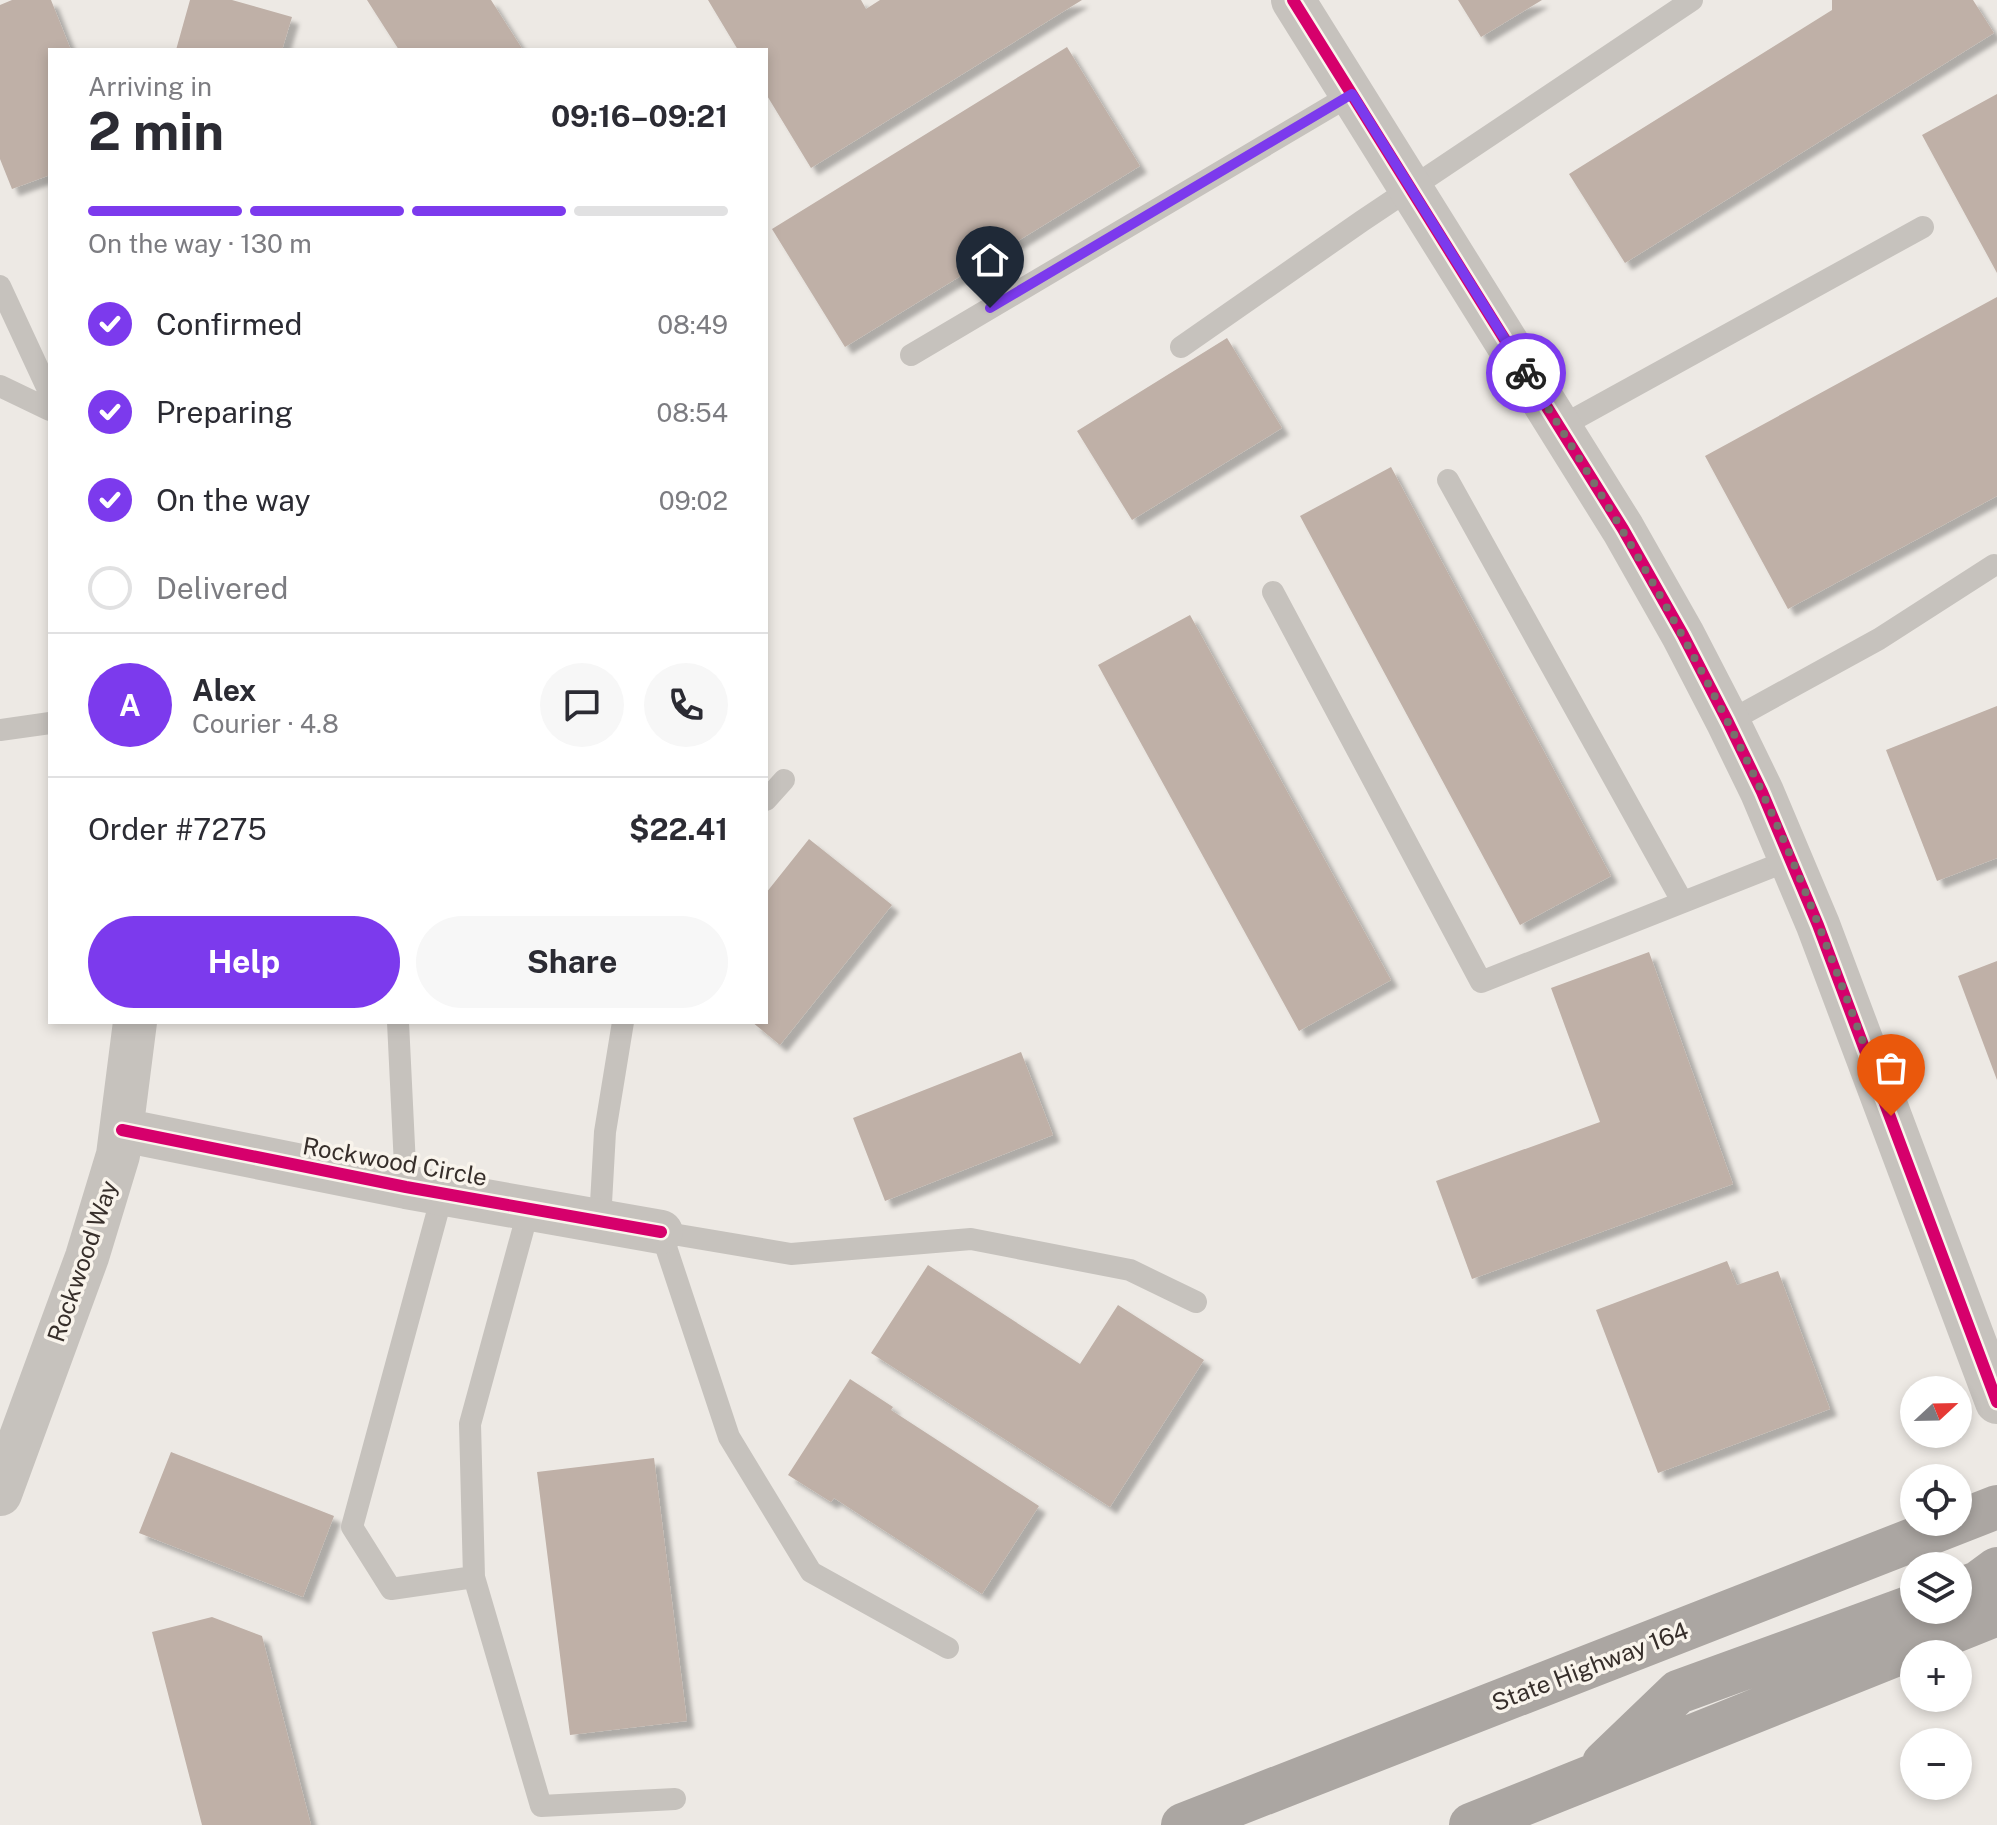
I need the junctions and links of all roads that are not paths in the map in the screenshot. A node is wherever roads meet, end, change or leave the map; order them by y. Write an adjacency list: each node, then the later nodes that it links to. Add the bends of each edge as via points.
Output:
1 (1293, 0): 3 (street)
2 (1692, 0): 4 (lane)
3 (1352, 94): 4 (street); 8 (lane)
4 (1412, 190): 7 (lane); 12 (street)
5 (1923, 227): 12 (lane)
6 (0, 286): 10 (lane)
7 (1181, 347)
8 (911, 355)
9 (0, 386): 11 (lane)
10 (48, 390)
11 (48, 409)
12 (1560, 427): 16 (street, via 1656,585)
13 (1448, 480): 22 (lane)
14 (1994, 565): 16 (lane, via 1879,639)
15 (1273, 592): 22 (lane, via 1481,982)
16 (1728, 722): 21 (street)
17 (48, 723): 18 (lane)
18 (0, 730)
19 (784, 780): 20 (lane)
20 (768, 798)
21 (1792, 859): 22 (lane); 32 (street)
22 (1682, 901)
23 (135, 1024): 26 (street, Rockwood Way)
24 (398, 1024): 27 (lane)
25 (623, 1024): 29 (lane, via 605,1132)
26 (122, 1130): 27 (street, Rockwood Circle); 33 (street, Rockwood Way, via 87,1257)
27 (424, 1190): 28 (street, Rockwood Circle); 36 (lane, via 352,1527 391,1589)
28 (529, 1208): 29 (street, Rockwood Circle); 36 (lane, via 470,1424)
29 (600, 1221): 30 (street, Rockwood Circle)
30 (661, 1232): 31 (lane, via 791,1254 971,1239 1130,1270); 40 (lane, via 729,1437 811,1572)
31 (1196, 1302)
32 (1997, 1402)
33 (0, 1494)
34 (1997, 1507): 43 (main road, State Highway 164)
35 (1997, 1569): 37 (main road)
36 (474, 1577): 42 (lane, via 541,1806)
37 (1972, 1585)
38 (1900, 1611): 41 (main road, via 1678,1692)
39 (1997, 1614): 41 (main road)
40 (948, 1648)
41 (1588, 1778): 44 (main road)
42 (675, 1799)
43 (1183, 1825)
44 (1471, 1825)

